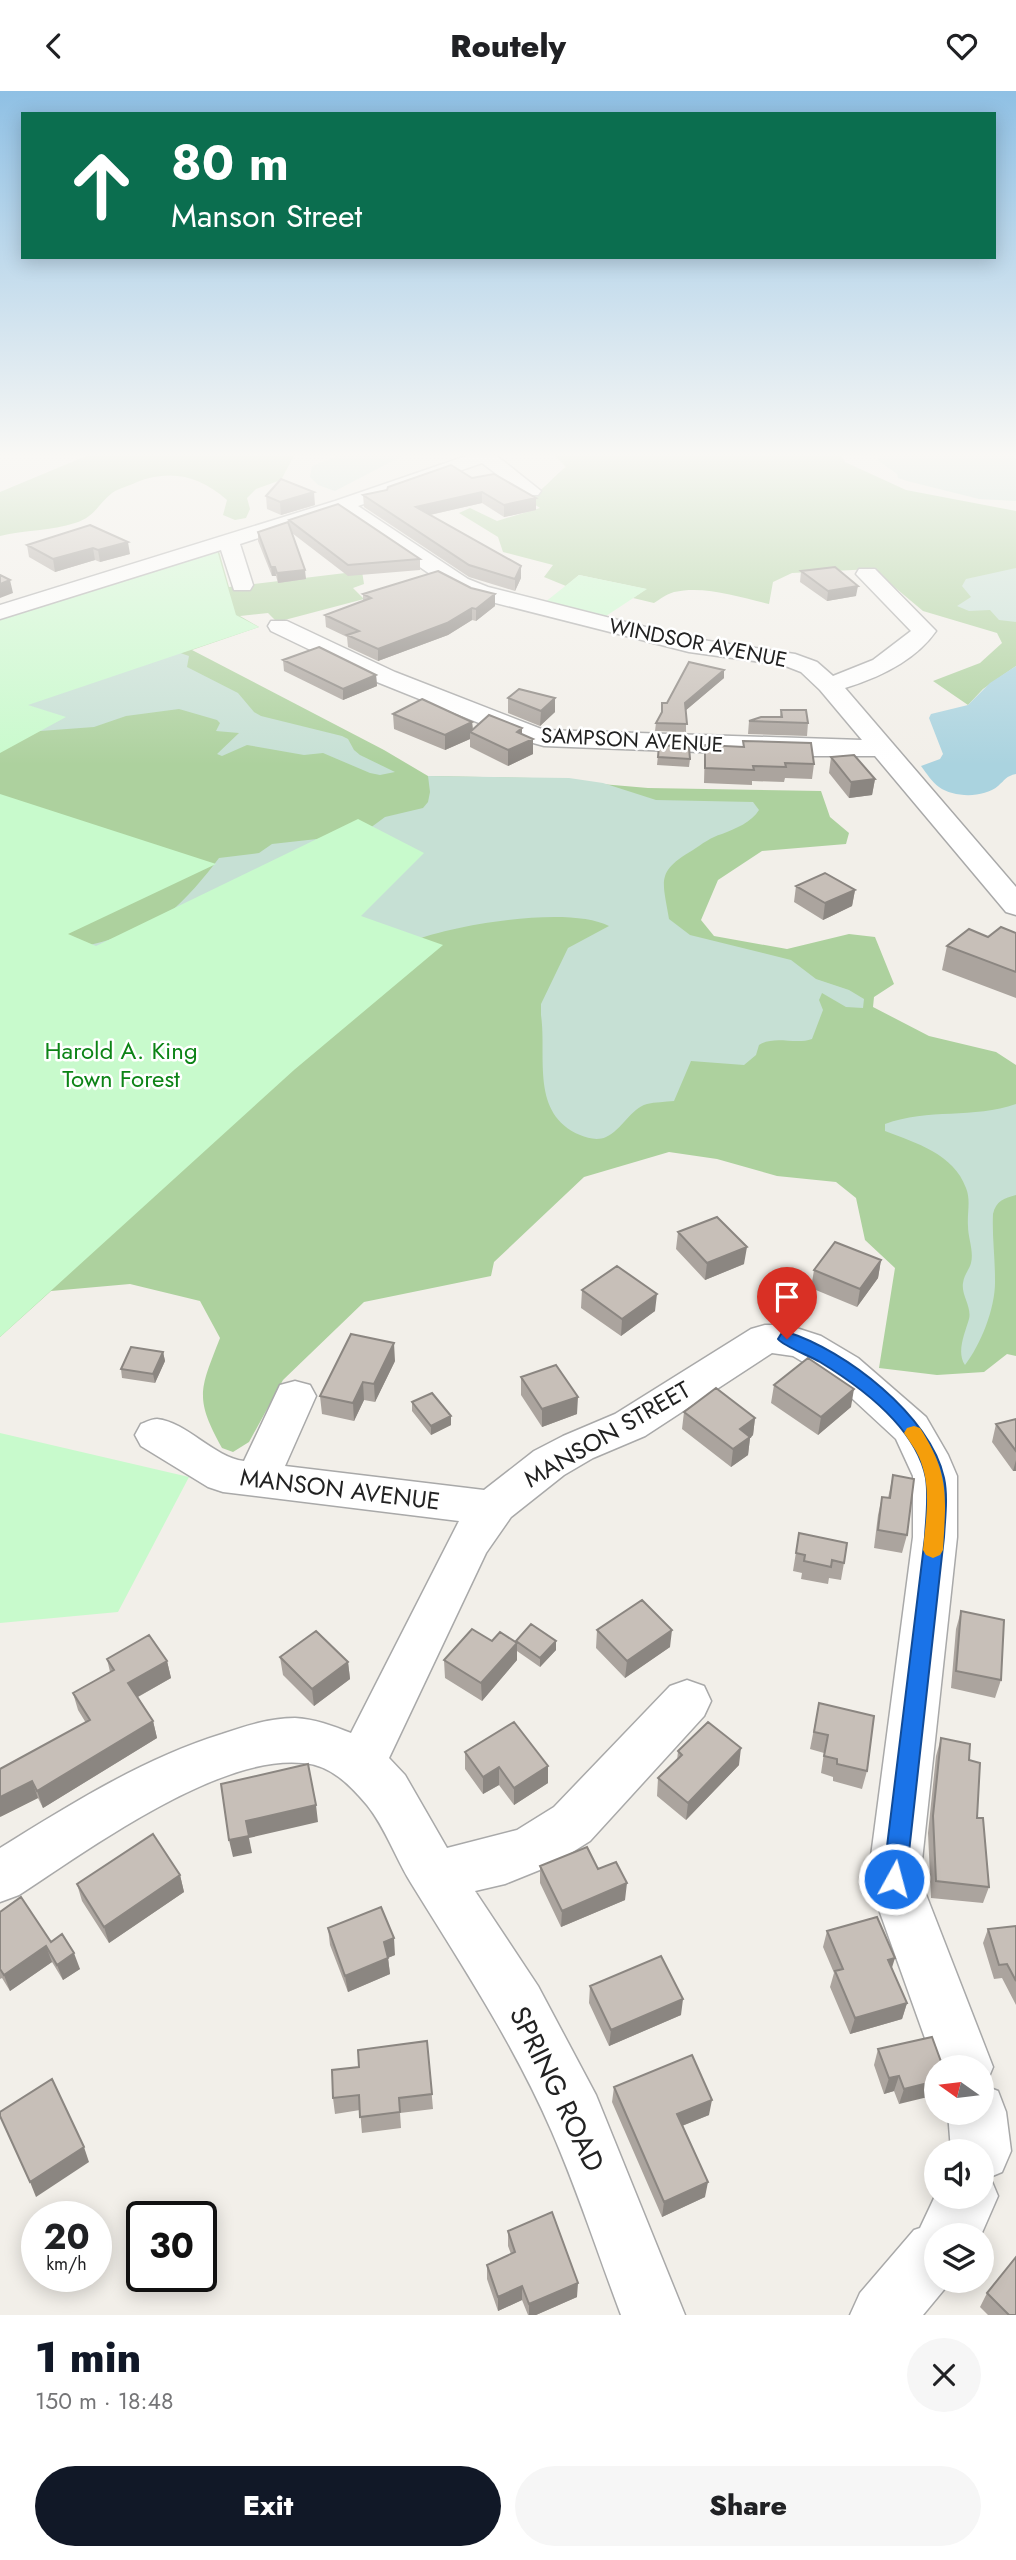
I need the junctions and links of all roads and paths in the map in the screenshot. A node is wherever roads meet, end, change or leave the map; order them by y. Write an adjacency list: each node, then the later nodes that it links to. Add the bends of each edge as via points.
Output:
1 (175, 558): 7 (street)
2 (234, 558): 5 (street)
3 (421, 558): 6 (street, WINDSOR AVENUE, via 460,584)
4 (867, 574): 10 (street, via 924,631 911,647)
5 (242, 586)
6 (516, 602): 8 (street); 10 (street, WINDSOR AVENUE, via 702,647 787,659 809,667)
7 (0, 612)
8 (493, 622)
9 (279, 626): 11 (street, SAMPSON AVENUE, via 386,677 544,738)
10 (829, 685): 11 (street, WINDSOR AVENUE)
11 (881, 748): 12 (street, WINDSOR AVENUE)
12 (1016, 906)
13 (295, 1396): 15 (street)
14 (156, 1435): 15 (street, MANSON AVENUE, via 223,1475)
15 (257, 1480): 16 (street, MANSON AVENUE)
16 (493, 1508): 18 (street, MANSON STREET, via 468,1543); 21 (street, MANSON STREET, via 549,1463 629,1426 765,1339 787,1339 807,1346 844,1369 911,1428 928,1455 937,1494 894,1879)
17 (687, 1701): 19 (street, via 572,1824 534,1848 505,1859)
18 (360, 1764): 19 (street, SPRING ROAD, via 387,1791); 20 (street, via 344,1751 312,1742 282,1741 210,1759 108,1811)
19 (436, 1875): 23 (street, SPRING ROAD, via 518,2006 575,2116)
20 (0, 1877)
21 (960, 2055)
22 (924, 2266): 24 (street)
23 (653, 2315)
24 (882, 2315)

